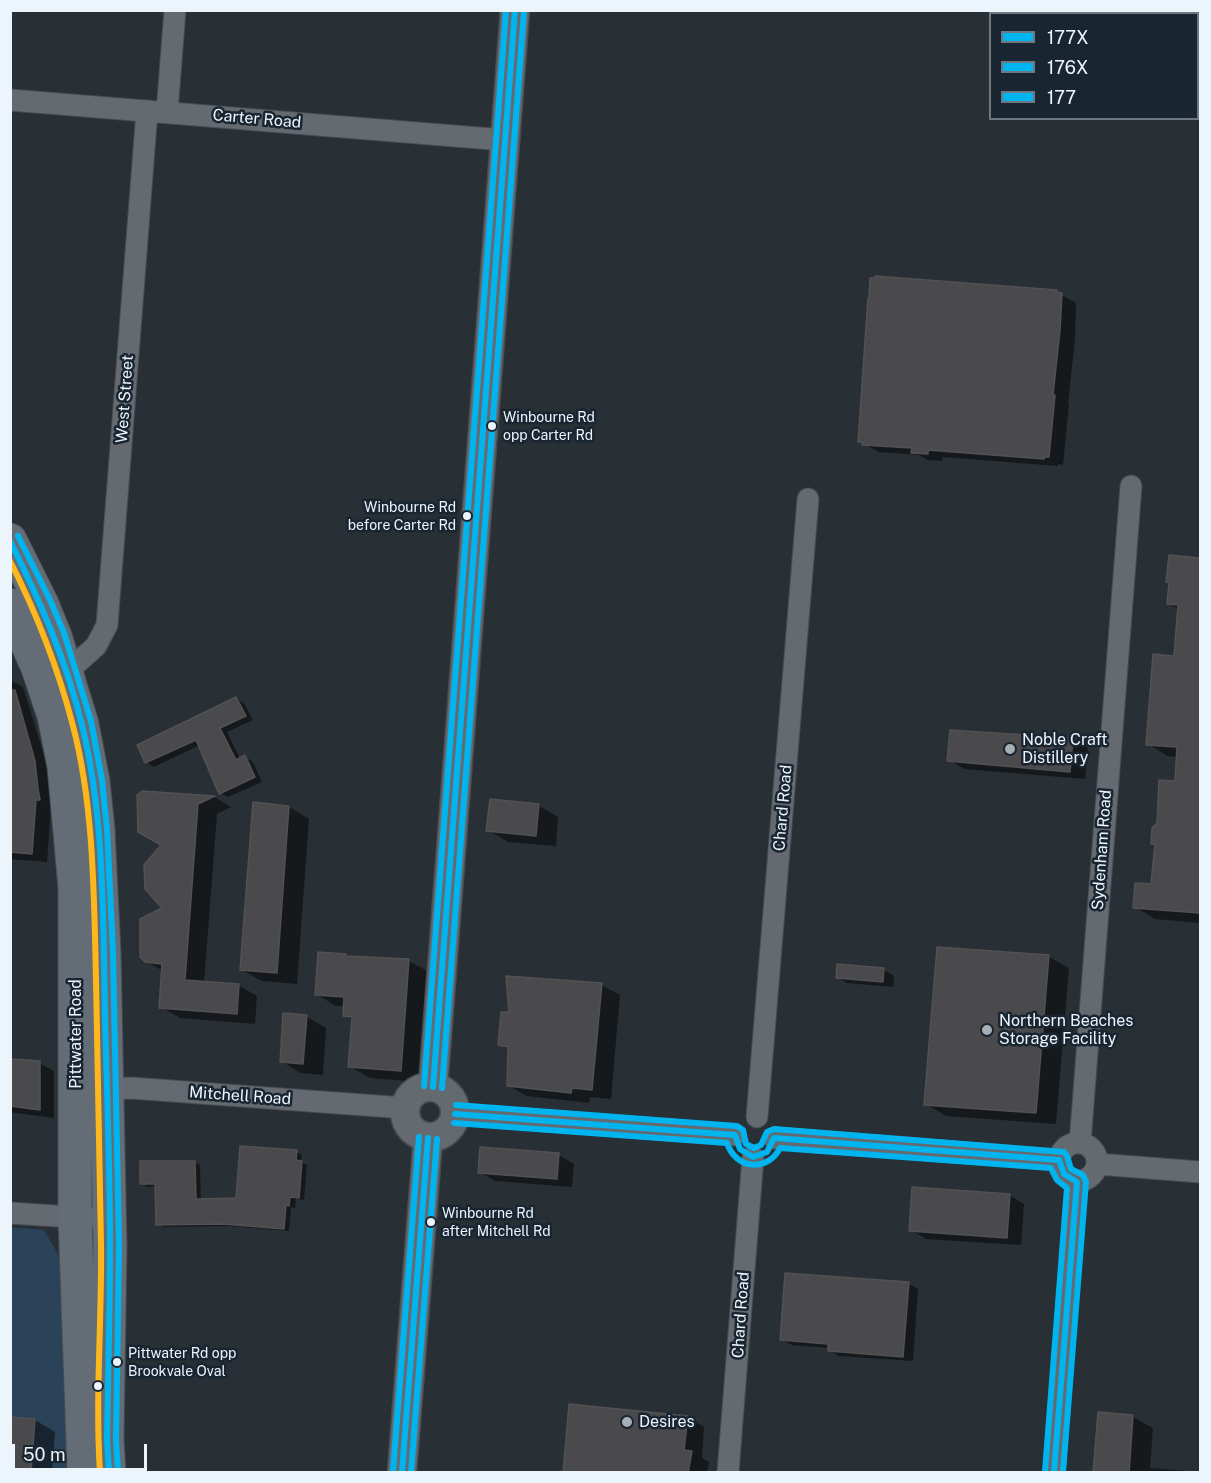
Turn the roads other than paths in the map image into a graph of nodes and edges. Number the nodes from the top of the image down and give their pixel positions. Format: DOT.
graph roads {
  1 [pos="175,10"];
  2 [pos="515,10"];
  3 [pos="10,100"];
  4 [pos="157,111"];
  5 [pos="504,140"];
  6 [pos="1131,486"];
  7 [pos="808,499"];
  8 [pos="10,540"];
  9 [pos="10,605"];
  10 [pos="67,672"];
  11 [pos="433,1087"];
  12 [pos="91,1089"];
  13 [pos="405,1108"];
  14 [pos="455,1114"];
  15 [pos="757,1117"];
  16 [pos="735,1135"];
  17 [pos="428,1138"];
  18 [pos="774,1138"];
  19 [pos="1080,1143"];
  20 [pos="753,1157"];
  21 [pos="1059,1160"];
  22 [pos="1098,1164"];
  23 [pos="1200,1172"];
  24 [pos="1077,1182"];
  25 [pos="10,1213"];
  26 [pos="75,1218"];
  27 [pos="109,1219"];
  28 [pos="84,1473"];
  29 [pos="109,1473"];
  30 [pos="402,1473"];
  31 [pos="728,1473"];
  32 [pos="1054,1473"];
  1 -- 4 [label="street, West Street"];
  2 -- 5 [label="main road"];
  3 -- 4 [label="street, Carter Road"];
  4 -- 5 [label="street, Carter Road"];
  4 -- 10 [label="street, West Street"];
  5 -- 11 [label="main road"];
  6 -- 19 [label="street, Sydenham Road"];
  7 -- 15 [label="street, Chard Road"];
  8 -- 10 [label="highway, Pittwater Road"];
  9 -- 12 [label="highway, Pittwater Road"];
  10 -- 12 [label="highway, Pittwater Road"];
  11 -- 13 [label="main road"];
  11 -- 14 [label="main road"];
  12 -- 13 [label="street, Mitchell Road"];
  12 -- 26 [label="highway, Pittwater Road"];
  12 -- 27 [label="highway, Pittwater Road"];
  13 -- 17 [label="main road"];
  14 -- 16 [label="street"];
  14 -- 17 [label="main road"];
  15 -- 16 [label="street"];
  15 -- 18 [label="street"];
  16 -- 20 [label="street"];
  17 -- 30 [label="main road"];
  18 -- 20 [label="street"];
  18 -- 21 [label="street"];
  19 -- 21 [label="street"];
  19 -- 22 [label="street"];
  20 -- 31 [label="street, Chard Road"];
  21 -- 24 [label="street"];
  22 -- 23 [label="street"];
  22 -- 24 [label="street"];
  24 -- 32 [label="street"];
  25 -- 26 [label="street"];
  26 -- 27 [label="street"];
  26 -- 28 [label="highway, Pittwater Road"];
  27 -- 29 [label="highway, Pittwater Road"];
}
